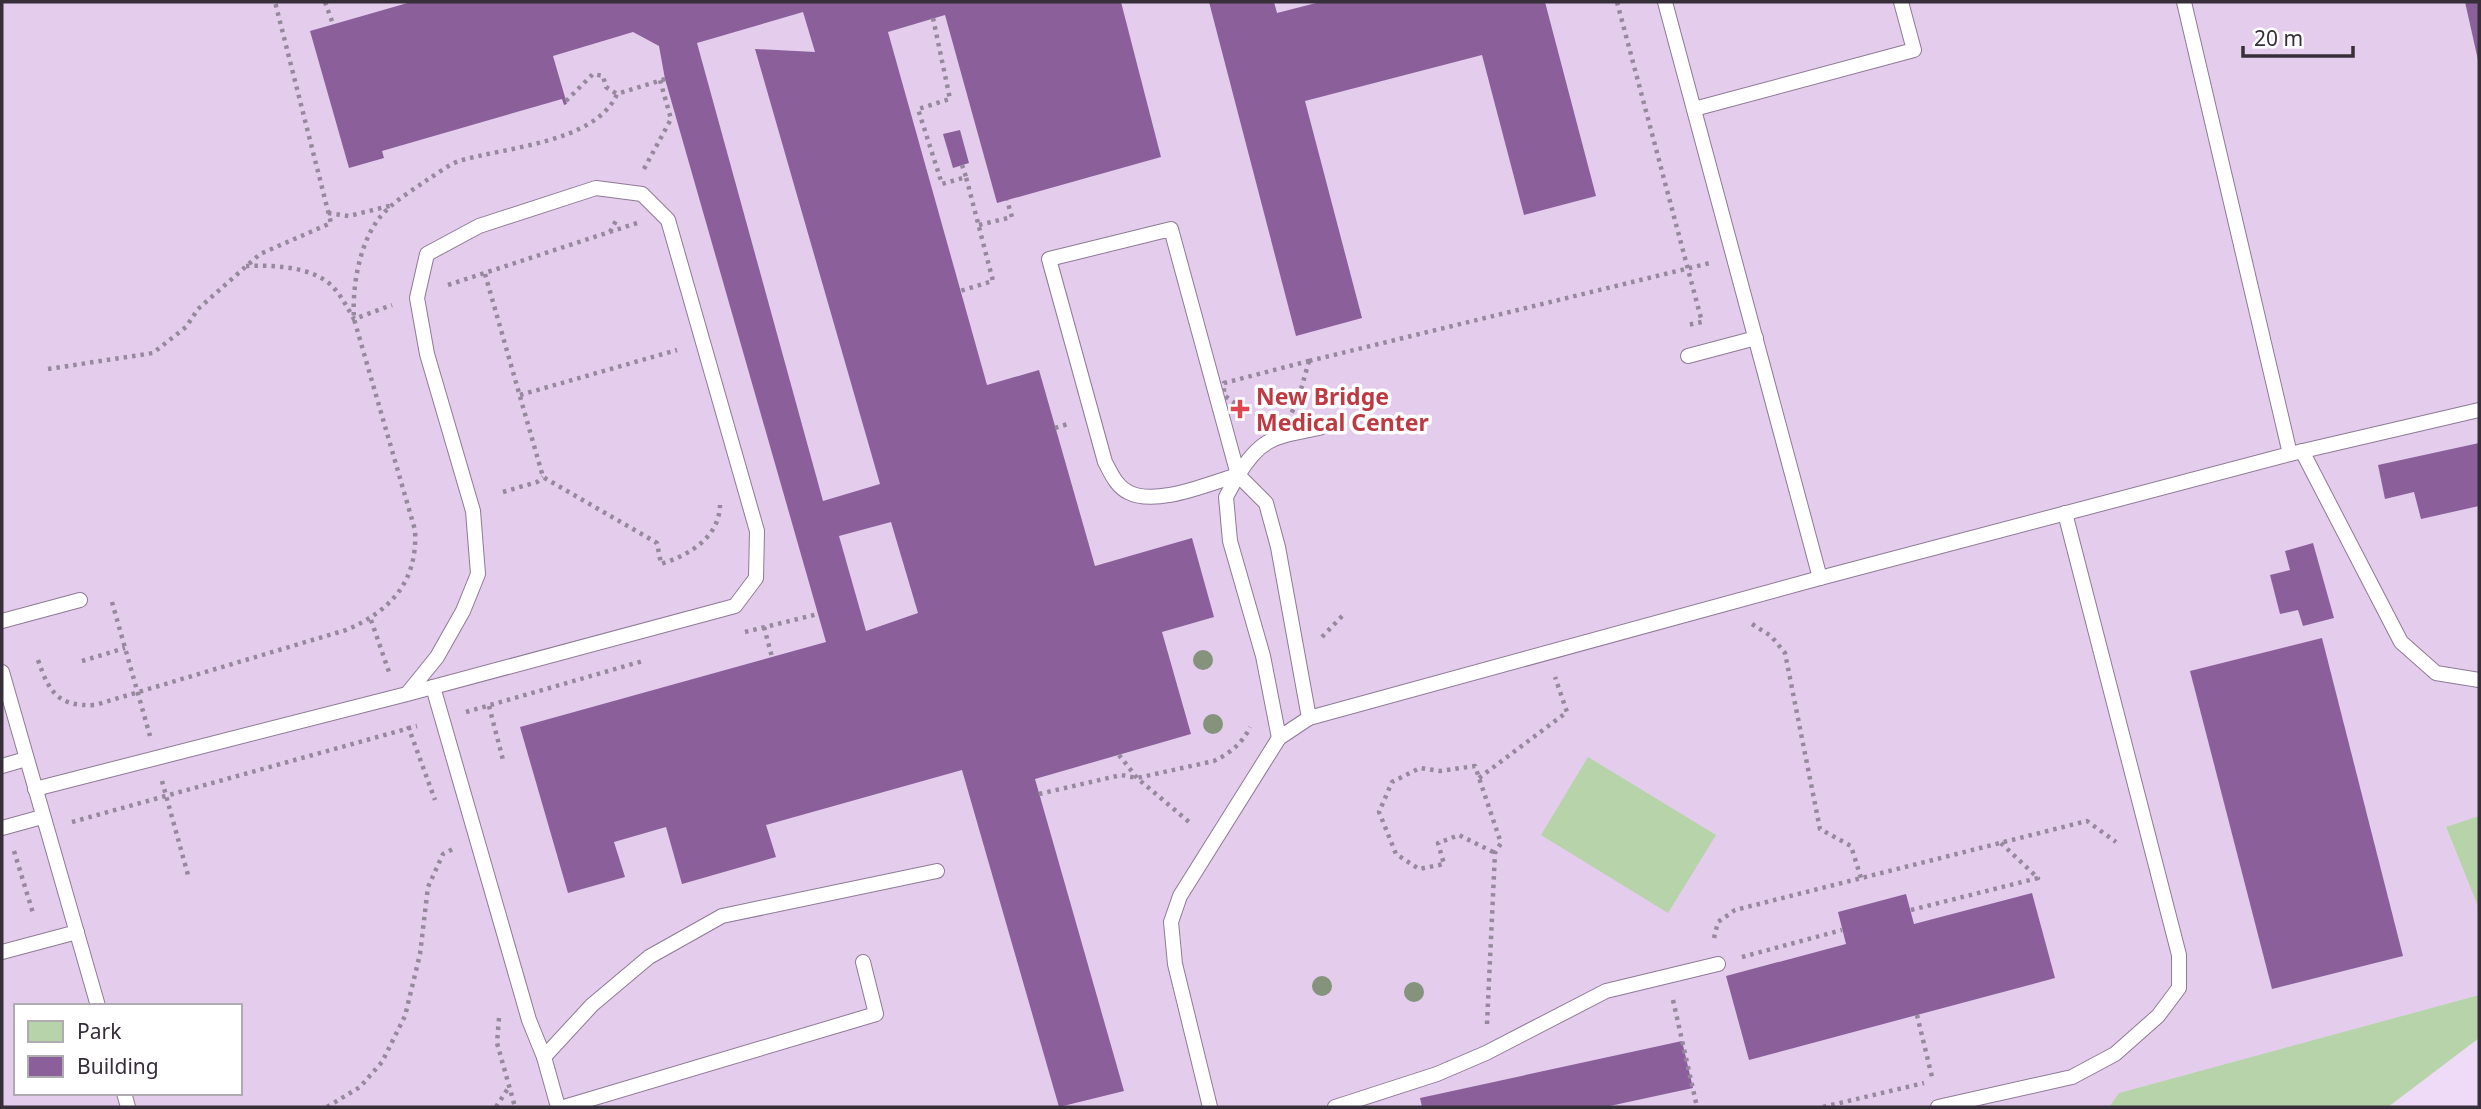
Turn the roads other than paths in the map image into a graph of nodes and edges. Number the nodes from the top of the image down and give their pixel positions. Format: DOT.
graph roads {
  1 [pos="1665,2"];
  2 [pos="1901,2"];
  3 [pos="2184,2"];
  4 [pos="1694,109"];
  5 [pos="1756,338"];
  6 [pos="1688,356"];
  7 [pos="2479,410"];
  8 [pos="1319,428"];
  9 [pos="2296,453"];
  10 [pos="1238,474"];
  11 [pos="2065,513"];
  12 [pos="1820,578"];
  13 [pos="80,600"];
  14 [pos="2,621"];
  15 [pos="2,672"];
  16 [pos="2479,680"];
  17 [pos="433,687"];
  18 [pos="402,695"];
  19 [pos="1309,718"];
  20 [pos="1279,738"];
  21 [pos="26,759"];
  22 [pos="2,766"];
  23 [pos="35,789"];
  24 [pos="44,823"];
  25 [pos="2,828"];
  26 [pos="937,871"];
  27 [pos="76,932"];
  28 [pos="2,952"];
  29 [pos="863,962"];
  30 [pos="1718,964"];
  31 [pos="97,1004"];
  32 [pos="544,1057"];
  33 [pos="1352,1105"];
  34 [pos="558,1107"];
  35 [pos="564,1107"];
  36 [pos="1210,1107"];
  37 [pos="1335,1107"];
  38 [pos="1938,1107"];
  1 -- 4 [label="lane"];
  2 -- 4 [label="lane"];
  3 -- 9 [label="lane"];
  4 -- 5 [label="lane"];
  5 -- 6 [label="lane"];
  5 -- 12 [label="lane"];
  7 -- 9 [label="lane"];
  8 -- 10 [label="lane"];
  9 -- 11 [label="lane"];
  9 -- 16 [label="lane"];
  10 -- 10 [label="lane"];
  10 -- 19 [label="lane"];
  10 -- 20 [label="lane"];
  11 -- 12 [label="lane"];
  11 -- 38 [label="lane"];
  12 -- 19 [label="lane"];
  13 -- 14 [label="lane"];
  15 -- 21 [label="lane"];
  17 -- 18 [label="lane"];
  17 -- 18 [label="lane"];
  17 -- 32 [label="lane"];
  18 -- 23 [label="lane"];
  19 -- 20 [label="lane"];
  20 -- 36 [label="lane"];
  21 -- 22 [label="lane"];
  21 -- 23 [label="lane"];
  23 -- 24 [label="lane"];
  24 -- 25 [label="lane"];
  24 -- 27 [label="lane"];
  26 -- 32 [label="lane"];
  27 -- 28 [label="lane"];
  27 -- 31 [label="lane"];
  29 -- 35 [label="lane"];
  30 -- 33 [label="lane"];
  32 -- 34 [label="lane"];
  33 -- 37 [label="lane"];
}
